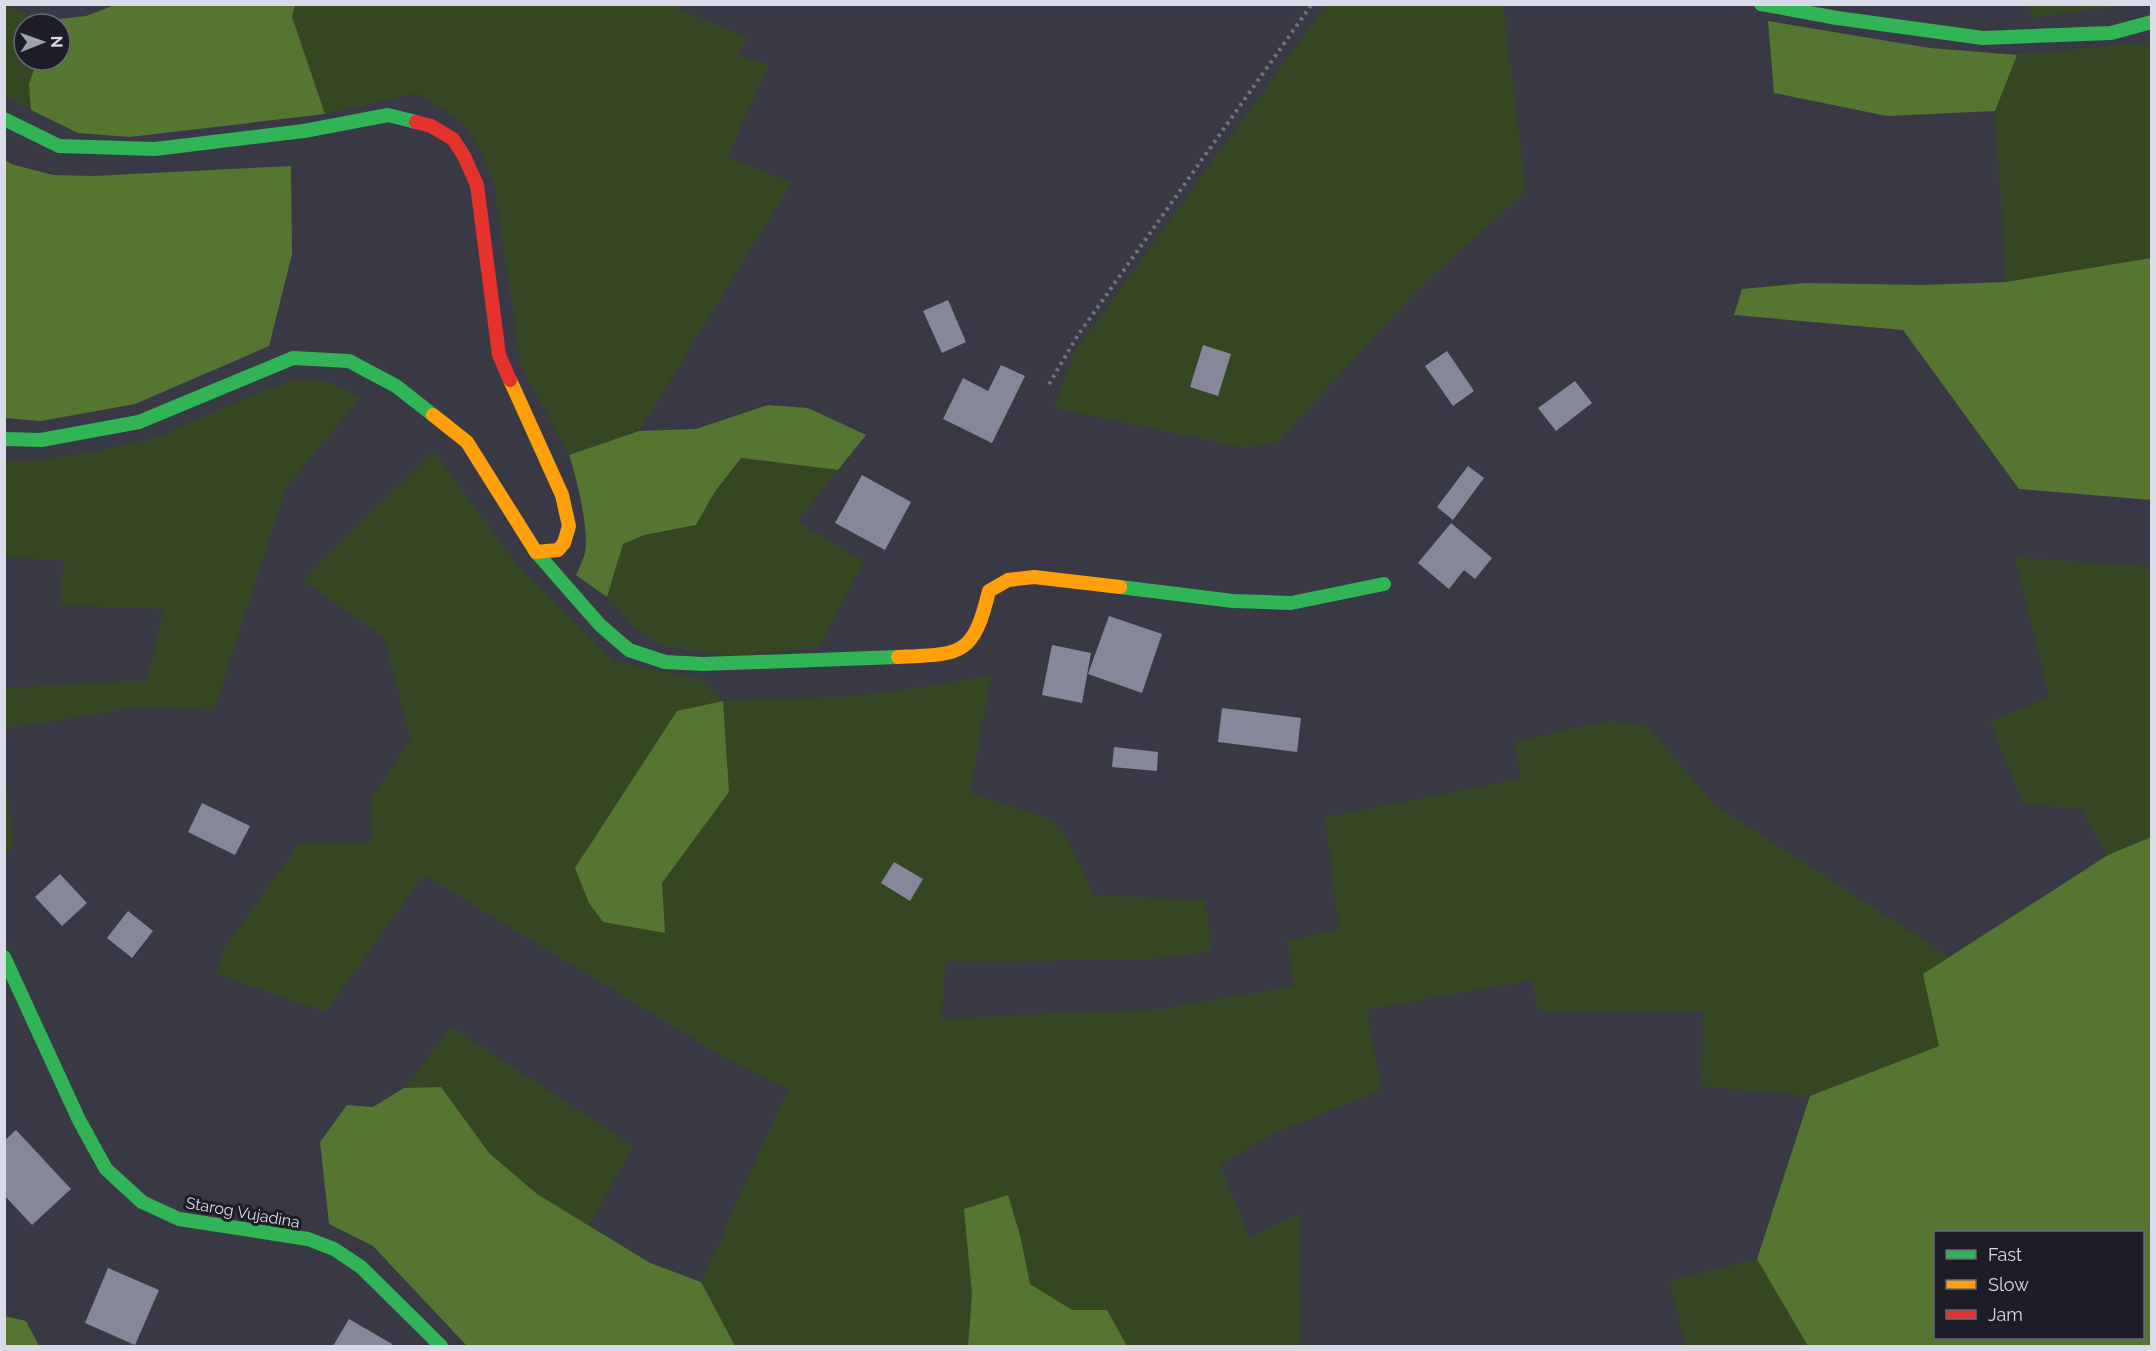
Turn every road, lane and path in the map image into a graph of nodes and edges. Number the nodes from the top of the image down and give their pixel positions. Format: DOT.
graph roads {
  1 [pos="1312,4"];
  2 [pos="1761,4"];
  3 [pos="2151,22"];
  4 [pos="4,119"];
  5 [pos="1050,384"];
  6 [pos="4,439"];
  7 [pos="536,552"];
  8 [pos="1384,584"];
  9 [pos="4,957"];
  10 [pos="441,1347"];
  1 -- 5 [label="path"];
  2 -- 3 [label="street"];
  4 -- 7 [label="street"];
  6 -- 7 [label="street"];
  7 -- 8 [label="street"];
  9 -- 10 [label="street, Starog Vujadina"];
}
